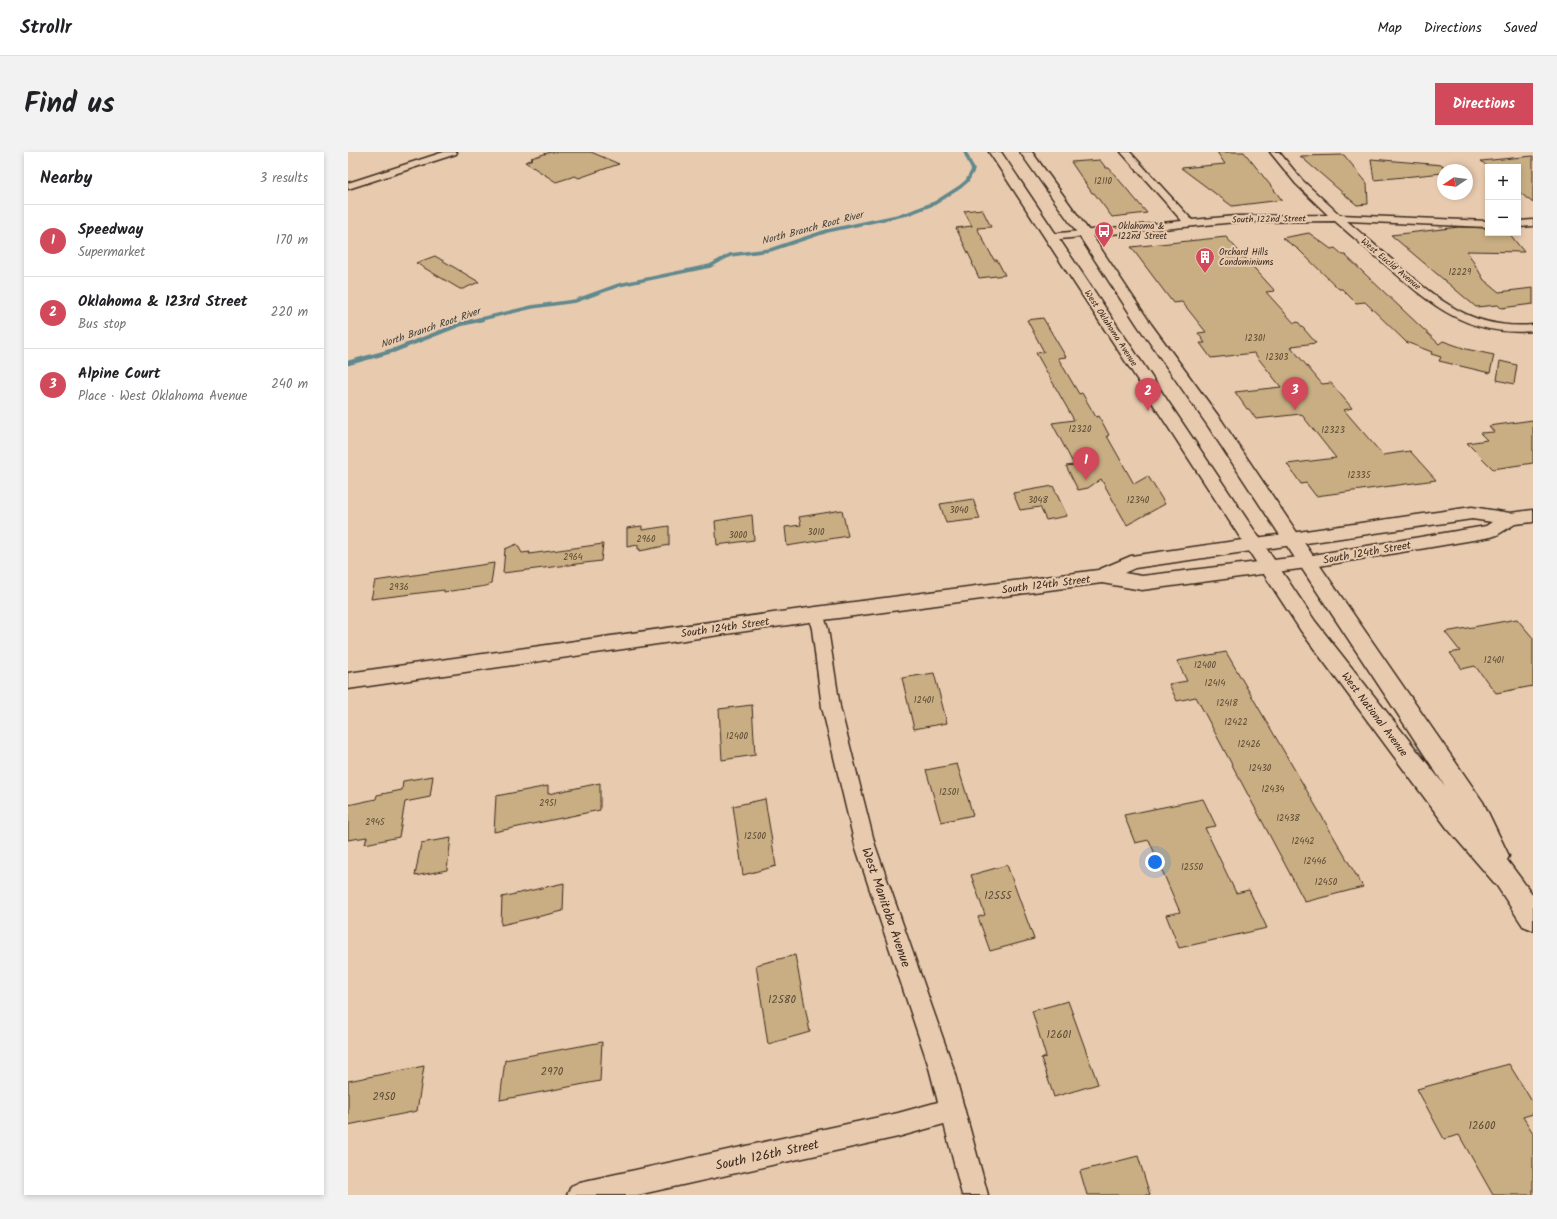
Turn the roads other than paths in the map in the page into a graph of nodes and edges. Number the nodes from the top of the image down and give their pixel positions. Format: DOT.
graph roads {
  1 [pos="453,152"];
  2 [pos="995,152"];
  3 [pos="1026,152"];
  4 [pos="1125,152"];
  5 [pos="1274,152"];
  6 [pos="348,186"];
  7 [pos="1337,218"];
  8 [pos="1189,223"];
  9 [pos="1533,223"];
  10 [pos="1485,224"];
  11 [pos="1521,224"];
  12 [pos="1084,234"];
  13 [pos="1050,237"];
  14 [pos="1533,328"];
  15 [pos="1533,516"];
  16 [pos="1510,519"];
  17 [pos="1291,539"];
  18 [pos="1252,544"];
  19 [pos="1307,562"];
  20 [pos="1268,567"];
  21 [pos="1102,576"];
  22 [pos="816,614"];
  23 [pos="348,681"];
  24 [pos="1506,878"];
  25 [pos="1533,917"];
  26 [pos="953,1110"];
  27 [pos="580,1195"];
  28 [pos="975,1195"];
  1 -- 6 [label="street"];
  2 -- 13 [label="main road, West Oklahoma Avenue"];
  3 -- 12 [label="main road"];
  4 -- 8 [label="street"];
  5 -- 7 [label="street, West Euclid Avenue"];
  7 -- 8 [label="street, South 122nd Street"];
  7 -- 10 [label="street, South 122nd Street"];
  7 -- 14 [label="street, West Euclid Avenue"];
  8 -- 12 [label="street, South 122nd Street"];
  9 -- 11 [label="street"];
  12 -- 13 [label="street, South 122nd Street"];
  12 -- 17 [label="main road"];
  13 -- 18 [label="main road, West Oklahoma Avenue"];
  15 -- 16 [label="street, South 124th Street"];
  16 -- 17 [label="street, South 124th Street"];
  16 -- 19 [label="street, South 124th Street"];
  17 -- 18 [label="street, South 124th Street"];
  17 -- 19 [label="main road, West National Avenue"];
  18 -- 20 [label="main road, West National Avenue"];
  18 -- 21 [label="street, South 124th Street"];
  19 -- 20 [label="street, South 124th Street"];
  19 -- 24 [label="main road, West National Avenue"];
  20 -- 21 [label="street, South 124th Street"];
  20 -- 24 [label="main road, West National Avenue"];
  21 -- 22 [label="street, South 124th Street"];
  22 -- 23 [label="street, South 124th Street"];
  22 -- 26 [label="street, West Manitoba Avenue"];
  24 -- 25 [label="main road, West National Avenue"];
  26 -- 27 [label="street, South 126th Street"];
  26 -- 28 [label="street, West Manitoba Avenue"];
}
